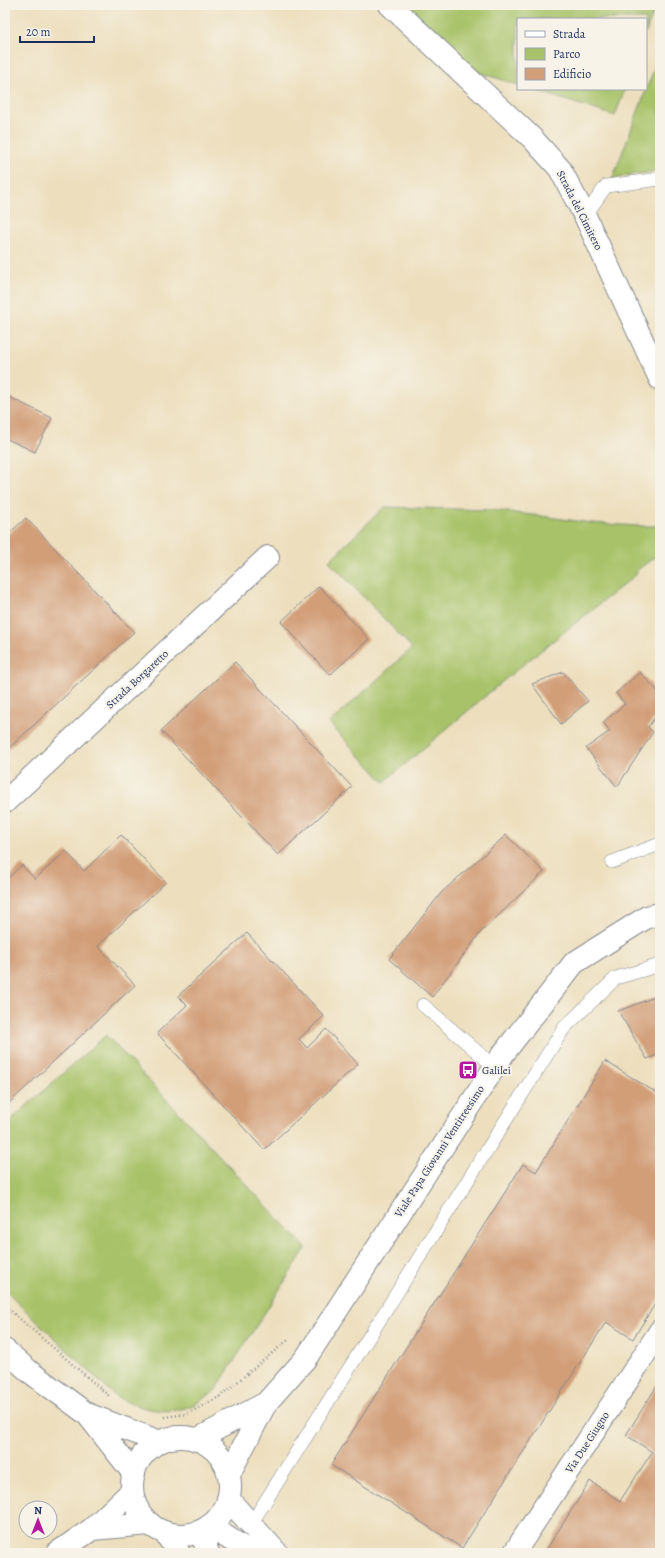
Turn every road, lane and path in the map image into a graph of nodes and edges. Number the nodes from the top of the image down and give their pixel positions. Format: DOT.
graph roads {
  1 [pos="390,5"];
  2 [pos="660,179"];
  3 [pos="585,216"];
  4 [pos="660,379"];
  5 [pos="268,557"];
  6 [pos="5,802"];
  7 [pos="660,844"];
  8 [pos="612,862"];
  9 [pos="660,914"];
  10 [pos="660,965"];
  11 [pos="422,1005"];
  12 [pos="495,1067"];
  13 [pos="5,1306"];
  14 [pos="660,1331"];
  15 [pos="291,1334"];
  16 [pos="5,1350"];
  17 [pos="219,1397"];
  18 [pos="114,1400"];
  19 [pos="266,1403"];
  20 [pos="87,1414"];
  21 [pos="243,1415"];
  22 [pos="159,1418"];
  23 [pos="196,1440"];
  24 [pos="160,1442"];
  25 [pos="228,1474"];
  26 [pos="133,1482"];
  27 [pos="228,1499"];
  28 [pos="252,1524"];
  29 [pos="158,1528"];
  30 [pos="205,1528"];
  31 [pos="92,1529"];
  32 [pos="57,1553"];
  33 [pos="179,1553"];
  34 [pos="208,1553"];
  35 [pos="252,1553"];
  36 [pos="278,1553"];
  37 [pos="514,1553"];
  1 -- 3 [label="street, Strada del Cimitero"];
  2 -- 3 [label="lane"];
  3 -- 4 [label="street, Strada del Cimitero"];
  5 -- 6 [label="street, Strada Borgaretto"];
  7 -- 8 [label="lane"];
  9 -- 12 [label="street, Viale Papa Giovanni Ventitreesimo"];
  10 -- 28 [label="lane"];
  11 -- 12 [label="lane"];
  12 -- 19 [label="street, Viale Papa Giovanni Ventitreesimo"];
  13 -- 18 [label="path"];
  14 -- 37 [label="street, Via Due Giugno"];
  15 -- 17 [label="path"];
  16 -- 20 [label="street"];
  17 -- 21 [label="path"];
  17 -- 22 [label="path"];
  19 -- 21 [label="street, Viale Papa Giovanni Ventitreesimo"];
  19 -- 25 [label="street, Viale Papa Giovanni Ventitreesimo"];
  20 -- 24 [label="street"];
  20 -- 26 [label="street"];
  21 -- 23 [label="street, Viale Papa Giovanni Ventitreesimo"];
  23 -- 24 [label="street"];
  23 -- 25 [label="street"];
  24 -- 26 [label="street"];
  25 -- 27 [label="street"];
  26 -- 29 [label="street"];
  26 -- 31 [label="street"];
  27 -- 28 [label="street"];
  27 -- 30 [label="street"];
  28 -- 36 [label="street"];
  29 -- 30 [label="street"];
  29 -- 31 [label="street"];
  29 -- 33 [label="street"];
  30 -- 34 [label="street"];
  30 -- 35 [label="street"];
  31 -- 32 [label="street"];
}
